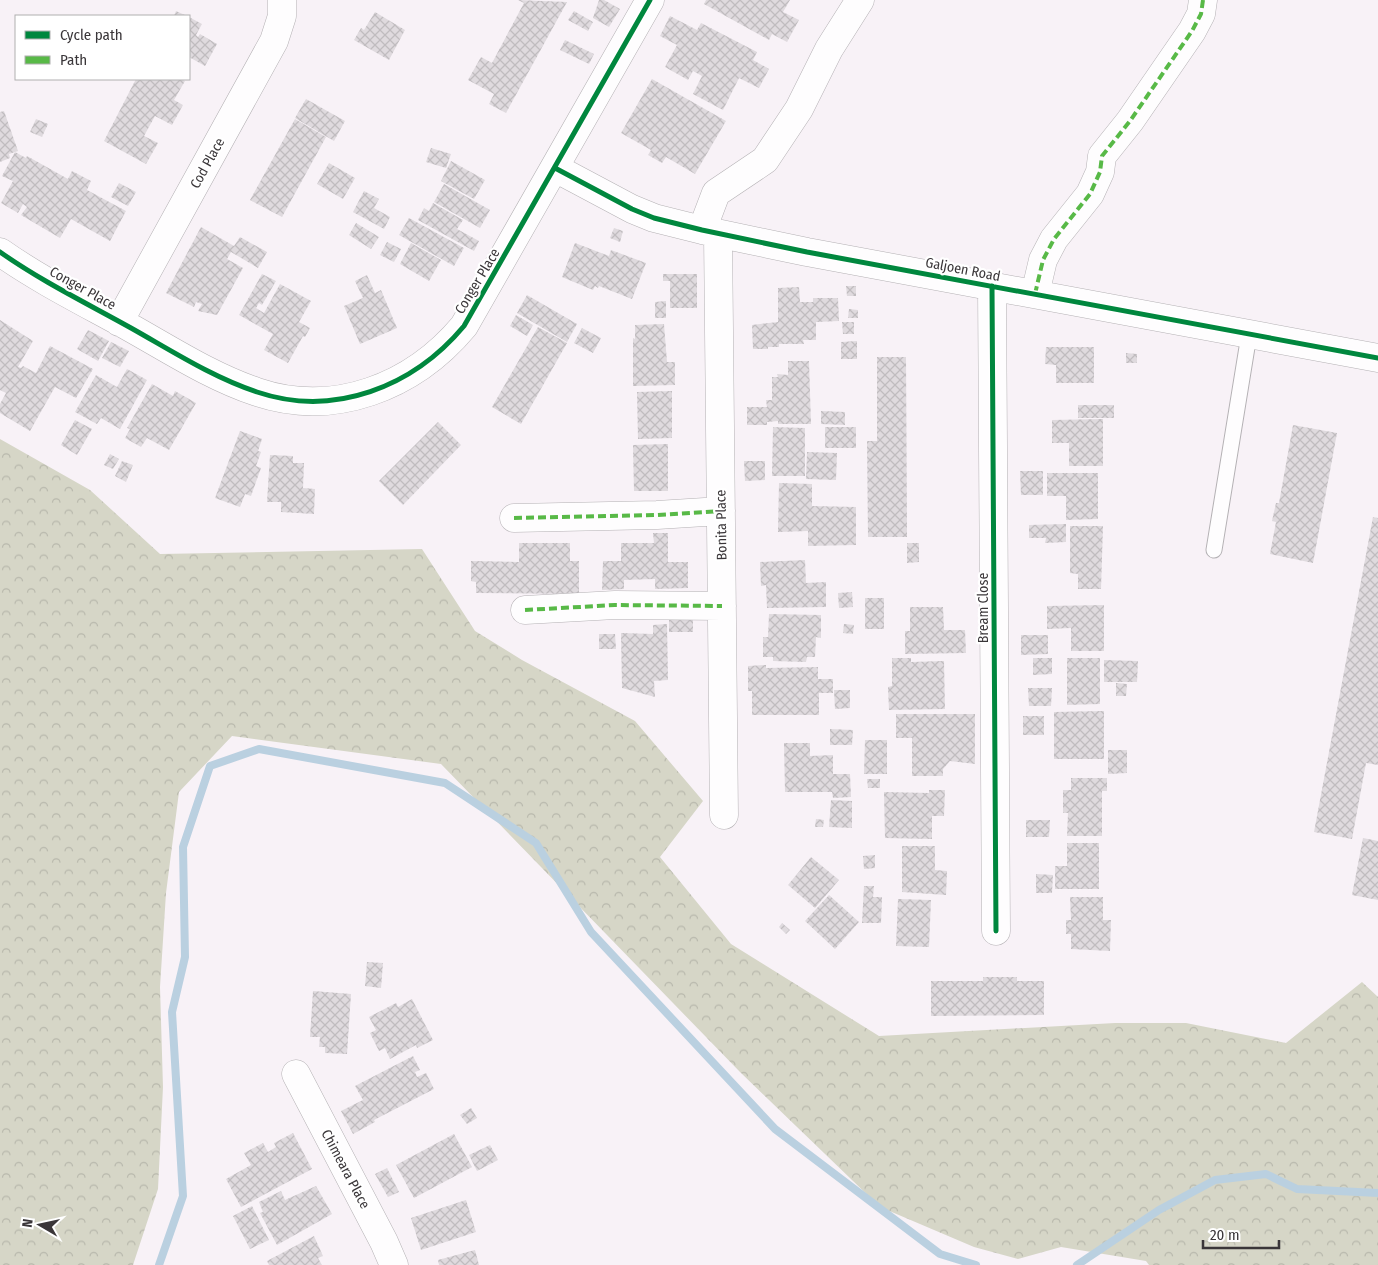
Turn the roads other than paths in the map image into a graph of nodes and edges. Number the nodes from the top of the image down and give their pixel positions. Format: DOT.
graph roads {
  1 [pos="282,0"];
  2 [pos="650,0"];
  3 [pos="860,0"];
  4 [pos="1202,0"];
  5 [pos="555,168"];
  6 [pos="710,232"];
  7 [pos="0,252"];
  8 [pos="992,286"];
  9 [pos="1035,294"];
  10 [pos="119,322"];
  11 [pos="1249,335"];
  12 [pos="1378,358"];
  13 [pos="721,511"];
  14 [pos="514,518"];
  15 [pos="1214,550"];
  16 [pos="722,606"];
  17 [pos="525,610"];
  18 [pos="724,816"];
  19 [pos="996,931"];
  20 [pos="296,1074"];
  21 [pos="394,1265"];
  1 -- 10 [label="street, Cod Place"];
  2 -- 5 [label="street, Conger Place"];
  3 -- 6 [label="street"];
  4 -- 9 [label="street"];
  5 -- 6 [label="street, Galjoen Road"];
  5 -- 10 [label="street, Conger Place"];
  6 -- 8 [label="street, Galjoen Road"];
  6 -- 13 [label="street, Bonita Place"];
  7 -- 10 [label="street, Conger Place"];
  8 -- 9 [label="street, Galjoen Road"];
  8 -- 19 [label="street, Bream Close"];
  9 -- 11 [label="street, Galjoen Road"];
  11 -- 12 [label="street, Galjoen Road"];
  11 -- 15 [label="lane"];
  13 -- 14 [label="street"];
  13 -- 16 [label="street, Bonita Place"];
  16 -- 17 [label="street"];
  16 -- 18 [label="street, Bonita Place"];
  20 -- 21 [label="street, Chimeara Place"];
}
